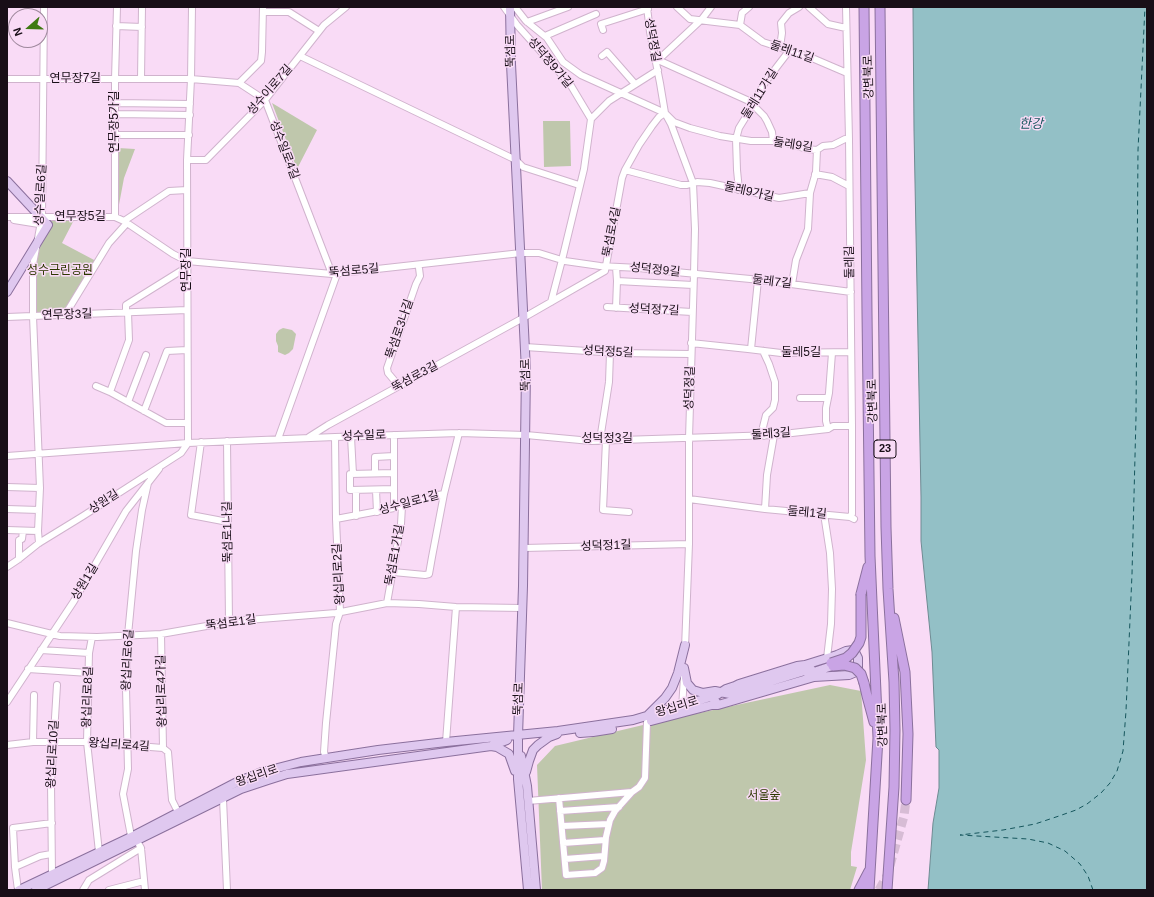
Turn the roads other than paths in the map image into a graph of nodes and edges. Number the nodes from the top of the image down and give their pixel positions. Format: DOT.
graph roads {
  1 [pos="44,7"];
  2 [pos="117,7"];
  3 [pos="142,7"];
  4 [pos="192,7"];
  5 [pos="346,7"];
  6 [pos="504,7"];
  7 [pos="515,7"];
  8 [pos="568,7"];
  9 [pos="677,7"];
  10 [pos="711,7"];
  11 [pos="750,7"];
  12 [pos="799,7"];
  13 [pos="809,7"];
  14 [pos="846,7"];
  15 [pos="864,7"];
  16 [pos="880,7"];
  17 [pos="647,8"];
  18 [pos="262,9"];
  19 [pos="510,11"];
  20 [pos="596,14"];
  21 [pos="702,20"];
  22 [pos="527,22"];
  23 [pos="740,25"];
  24 [pos="116,26"];
  25 [pos="142,27"];
  26 [pos="846,28"];
  27 [pos="603,30"];
  28 [pos="319,31"];
  29 [pos="545,36"];
  30 [pos="780,47"];
  31 [pos="789,51"];
  32 [pos="300,56"];
  33 [pos="602,56"];
  34 [pos="657,61"];
  35 [pos="658,70"];
  36 [pos="847,74"];
  37 [pos="7,79"];
  38 [pos="44,79"];
  39 [pos="115,79"];
  40 [pos="141,79"];
  41 [pos="191,79"];
  42 [pos="240,83"];
  43 [pos="636,84"];
  44 [pos="621,93"];
  45 [pos="265,100"];
  46 [pos="115,103"];
  47 [pos="190,104"];
  48 [pos="752,104"];
  49 [pos="664,113"];
  50 [pos="115,114"];
  51 [pos="190,115"];
  52 [pos="591,119"];
  53 [pos="115,135"];
  54 [pos="188,135"];
  55 [pos="736,139"];
  56 [pos="849,139"];
  57 [pos="773,141"];
  58 [pos="817,150"];
  59 [pos="187,160"];
  60 [pos="516,160"];
  61 [pos="625,170"];
  62 [pos="815,174"];
  63 [pos="7,181"];
  64 [pos="693,183"];
  65 [pos="579,185"];
  66 [pos="849,186"];
  67 [pos="187,190"];
  68 [pos="739,190"];
  69 [pos="810,193"];
  70 [pos="42,217"];
  71 [pos="115,217"];
  72 [pos="7,218"];
  73 [pos="125,222"];
  74 [pos="48,225"];
  75 [pos="521,253"];
  76 [pos="562,260"];
  77 [pos="187,264"];
  78 [pos="605,266"];
  79 [pos="616,267"];
  80 [pos="419,268"];
  81 [pos="335,274"];
  82 [pos="694,274"];
  83 [pos="758,280"];
  84 [pos="617,281"];
  85 [pos="792,284"];
  86 [pos="694,285"];
  87 [pos="7,292"];
  88 [pos="850,292"];
  89 [pos="551,302"];
  90 [pos="607,307"];
  91 [pos="616,308"];
  92 [pos="187,310"];
  93 [pos="127,312"];
  94 [pos="692,312"];
  95 [pos="65,315"];
  96 [pos="33,316"];
  97 [pos="7,317"];
  98 [pos="524,318"];
  99 [pos="691,343"];
  100 [pos="525,347"];
  101 [pos="752,349"];
  102 [pos="187,350"];
  103 [pos="763,351"];
  104 [pos="851,352"];
  105 [pos="610,353"];
  106 [pos="832,353"];
  107 [pos="691,354"];
  108 [pos="146,355"];
  109 [pos="96,386"];
  110 [pos="399,386"];
  111 [pos="110,392"];
  112 [pos="800,398"];
  113 [pos="828,398"];
  114 [pos="128,402"];
  115 [pos="144,411"];
  116 [pos="188,423"];
  117 [pos="852,426"];
  118 [pos="828,429"];
  119 [pos="459,433"];
  120 [pos="394,435"];
  121 [pos="526,435"];
  122 [pos="774,435"];
  123 [pos="764,436"];
  124 [pos="335,437"];
  125 [pos="351,437"];
  126 [pos="308,438"];
  127 [pos="689,438"];
  128 [pos="278,439"];
  129 [pos="603,440"];
  130 [pos="227,441"];
  131 [pos="201,442"];
  132 [pos="188,443"];
  133 [pos="39,453"];
  134 [pos="7,456"];
  135 [pos="394,456"];
  136 [pos="164,464"];
  137 [pos="375,473"];
  138 [pos="394,473"];
  139 [pos="351,475"];
  140 [pos="336,477"];
  141 [pos="148,483"];
  142 [pos="7,487"];
  143 [pos="40,488"];
  144 [pos="394,489"];
  145 [pos="356,490"];
  146 [pos="376,490"];
  147 [pos="444,494"];
  148 [pos="689,499"];
  149 [pos="402,506"];
  150 [pos="7,508"];
  151 [pos="394,508"];
  152 [pos="765,509"];
  153 [pos="39,510"];
  154 [pos="377,512"];
  155 [pos="629,512"];
  156 [pos="824,514"];
  157 [pos="356,516"];
  158 [pos="852,518"];
  159 [pos="336,520"];
  160 [pos="228,522"];
  161 [pos="7,530"];
  162 [pos="23,531"];
  163 [pos="38,531"];
  164 [pos="39,544"];
  165 [pos="689,544"];
  166 [pos="524,548"];
  167 [pos="870,556"];
  168 [pos="19,559"];
  169 [pos="7,566"];
  170 [pos="392,572"];
  171 [pos="888,584"];
  172 [pos="387,603"];
  173 [pos="456,607"];
  174 [pos="522,608"];
  175 [pos="340,612"];
  176 [pos="229,622"];
  177 [pos="7,623"];
  178 [pos="52,634"];
  179 [pos="162,634"];
  180 [pos="128,635"];
  181 [pos="92,637"];
  182 [pos="685,645"];
  183 [pos="41,650"];
  184 [pos="90,653"];
  185 [pos="830,663"];
  186 [pos="684,668"];
  187 [pos="28,669"];
  188 [pos="89,673"];
  189 [pos="57,685"];
  190 [pos="722,692"];
  191 [pos="737,693"];
  192 [pos="34,695"];
  193 [pos="7,702"];
  194 [pos="712,705"];
  195 [pos="682,709"];
  196 [pos="645,720"];
  197 [pos="558,734"];
  198 [pos="518,736"];
  199 [pos="878,738"];
  200 [pos="33,742"];
  201 [pos="53,742"];
  202 [pos="87,742"];
  203 [pos="446,742"];
  204 [pos="7,745"];
  205 [pos="127,745"];
  206 [pos="491,746"];
  207 [pos="163,748"];
  208 [pos="326,758"];
  209 [pos="522,778"];
  210 [pos="219,791"];
  211 [pos="632,792"];
  212 [pos="559,798"];
  213 [pos="223,799"];
  214 [pos="906,800"];
  215 [pos="528,801"];
  216 [pos="619,807"];
  217 [pos="560,811"];
  218 [pos="178,812"];
  219 [pos="52,823"];
  220 [pos="609,824"];
  221 [pos="562,826"];
  222 [pos="605,840"];
  223 [pos="136,842"];
  224 [pos="563,843"];
  225 [pos="99,852"];
  226 [pos="51,854"];
  227 [pos="604,856"];
  228 [pos="565,859"];
  229 [pos="15,867"];
  230 [pos="870,868"];
  231 [pos="52,874"];
  232 [pos="144,881"];
  233 [pos="19,890"];
  234 [pos="36,890"];
  235 [pos="83,890"];
  236 [pos="109,890"];
  237 [pos="144,890"];
  238 [pos="227,890"];
  239 [pos="528,890"];
  240 [pos="536,890"];
  241 [pos="859,890"];
  242 [pos="870,890"];
  243 [pos="887,890"];
  1 -- 38 [label="street, 성수일로6길"];
  2 -- 24 [label="street, 연무장5가길"];
  3 -- 25 [label="street"];
  4 -- 41 [label="street, 연무장길"];
  5 -- 28 [label="street, 성수이로7길"];
  6 -- 19 [label="street"];
  7 -- 22 [label="street, 둘레9길"];
  8 -- 22 [label="street"];
  9 -- 21 [label="street, 둘레11길"];
  10 -- 21 [label="street"];
  11 -- 23 [label="street"];
  12 -- 30 [label="street"];
  13 -- 26 [label="street"];
  14 -- 26 [label="street, 둘레길"];
  15 -- 167 [label="highway, 강변북로 / 23"];
  16 -- 171 [label="highway, 강변북로 / 23"];
  17 -- 27 [label="street, 성덕정길"];
  17 -- 34 [label="street, 성덕정길"];
  18 -- 28 [label="street"];
  18 -- 42 [label="street"];
  19 -- 52 [label="street, 성덕정9가길"];
  19 -- 60 [label="main road, 뚝섬로"];
  20 -- 29 [label="street"];
  21 -- 23 [label="street, 둘레11길"];
  21 -- 34 [label="street"];
  22 -- 29 [label="street, 둘레9길"];
  23 -- 30 [label="street, 둘레11길"];
  24 -- 25 [label="street"];
  24 -- 39 [label="street, 연무장5가길"];
  25 -- 40 [label="street"];
  26 -- 36 [label="street, 둘레길"];
  28 -- 32 [label="street, 성수이로7길"];
  29 -- 44 [label="street, 둘레9길"];
  30 -- 31 [label="street, 둘레11길"];
  31 -- 36 [label="street, 둘레11길"];
  31 -- 48 [label="street, 둘레11가길"];
  32 -- 45 [label="street, 성수이로7길"];
  32 -- 60 [label="street"];
  33 -- 43 [label="street"];
  34 -- 35 [label="street, 성덕정길"];
  34 -- 48 [label="street"];
  35 -- 43 [label="street, 성덕정길"];
  35 -- 49 [label="street, 성덕정길"];
  36 -- 56 [label="street, 둘레길"];
  37 -- 38 [label="street, 연무장7길"];
  38 -- 39 [label="street, 연무장7길"];
  38 -- 70 [label="street, 성수일로6길"];
  39 -- 40 [label="street, 연무장7길"];
  39 -- 46 [label="street, 연무장5가길"];
  40 -- 41 [label="street, 연무장7길"];
  41 -- 42 [label="street"];
  41 -- 47 [label="street, 연무장길"];
  42 -- 45 [label="street"];
  43 -- 44 [label="street, 성덕정길"];
  44 -- 49 [label="street, 둘레9길"];
  44 -- 52 [label="street, 성덕정길"];
  45 -- 59 [label="street, 성수이로7길"];
  45 -- 81 [label="street, 성수일로4길"];
  46 -- 47 [label="street"];
  46 -- 50 [label="street, 연무장5가길"];
  47 -- 51 [label="street, 연무장길"];
  48 -- 55 [label="street, 둘레11가길"];
  48 -- 57 [label="street"];
  49 -- 55 [label="street, 둘레9길"];
  49 -- 61 [label="street, 뚝섬로4길"];
  49 -- 64 [label="street, 성덕정길"];
  50 -- 51 [label="street"];
  50 -- 53 [label="street, 연무장5가길"];
  51 -- 54 [label="street, 연무장길"];
  52 -- 65 [label="street"];
  53 -- 54 [label="street"];
  53 -- 71 [label="street, 연무장5가길"];
  54 -- 59 [label="street, 연무장길"];
  55 -- 57 [label="street, 둘레9길"];
  55 -- 68 [label="street"];
  56 -- 58 [label="street, 둘레9길"];
  56 -- 66 [label="street, 둘레길"];
  57 -- 58 [label="street, 둘레9길"];
  58 -- 62 [label="street"];
  59 -- 67 [label="street, 연무장길"];
  60 -- 65 [label="street"];
  60 -- 75 [label="main road, 뚝섬로"];
  61 -- 64 [label="street, 둘레9가길"];
  61 -- 78 [label="street, 뚝섬로4길"];
  62 -- 66 [label="street"];
  62 -- 69 [label="street"];
  63 -- 74 [label="main road"];
  64 -- 68 [label="street, 둘레9가길"];
  64 -- 82 [label="street, 성덕정길"];
  65 -- 76 [label="street"];
  66 -- 88 [label="street, 둘레길"];
  67 -- 73 [label="street"];
  67 -- 77 [label="street, 연무장길"];
  68 -- 69 [label="street, 둘레9가길"];
  69 -- 85 [label="street"];
  70 -- 71 [label="street, 연무장5길"];
  70 -- 72 [label="street, 연무장5길"];
  70 -- 96 [label="street, 성수일로6길"];
  71 -- 73 [label="street, 연무장5길"];
  72 -- 74 [label="street, 연무장5길"];
  73 -- 77 [label="street, 연무장5길"];
  73 -- 95 [label="street, 연무장5길"];
  74 -- 87 [label="main road"];
  75 -- 76 [label="street, 성덕정9길"];
  75 -- 81 [label="street, 뚝섬로5길"];
  75 -- 98 [label="main road, 뚝섬로"];
  76 -- 78 [label="street, 성덕정9길"];
  76 -- 89 [label="street"];
  77 -- 81 [label="street, 뚝섬로5길"];
  77 -- 92 [label="street, 연무장길"];
  77 -- 93 [label="street"];
  78 -- 79 [label="street, 성덕정9길"];
  78 -- 89 [label="street, 뚝섬로4길"];
  79 -- 82 [label="street, 성덕정9길"];
  79 -- 84 [label="street, 성덕정7길"];
  80 -- 110 [label="street, 뚝섬로3나길"];
  81 -- 128 [label="street"];
  82 -- 83 [label="street, 둘레7길"];
  82 -- 86 [label="street, 성덕정길"];
  83 -- 85 [label="street, 둘레7길"];
  83 -- 101 [label="street"];
  84 -- 86 [label="street"];
  84 -- 91 [label="street, 성덕정7길"];
  85 -- 88 [label="street, 둘레7길"];
  86 -- 94 [label="street, 성덕정길"];
  88 -- 104 [label="street, 둘레길"];
  89 -- 98 [label="street, 뚝섬로4길"];
  90 -- 91 [label="street, 성덕정7길"];
  91 -- 94 [label="street, 성덕정7길"];
  92 -- 93 [label="street, 연무장3길"];
  92 -- 102 [label="street, 연무장길"];
  93 -- 95 [label="street, 연무장3길"];
  93 -- 111 [label="street"];
  94 -- 99 [label="street, 성덕정길"];
  95 -- 96 [label="street, 연무장3길"];
  96 -- 97 [label="street, 연무장3길"];
  96 -- 133 [label="street, 성수일로6길"];
  98 -- 100 [label="main road, 뚝섬로"];
  98 -- 110 [label="street, 뚝섬로3길"];
  99 -- 101 [label="street, 둘레5길"];
  99 -- 107 [label="street, 성덕정길"];
  100 -- 105 [label="street, 성덕정5길"];
  100 -- 121 [label="main road, 뚝섬로"];
  101 -- 103 [label="street, 둘레5길"];
  102 -- 115 [label="street"];
  102 -- 116 [label="street, 연무장길"];
  103 -- 106 [label="street, 둘레5길"];
  103 -- 123 [label="street"];
  104 -- 106 [label="street, 둘레5길"];
  104 -- 117 [label="street, 둘레길"];
  105 -- 107 [label="street, 성덕정5길"];
  105 -- 129 [label="street"];
  106 -- 113 [label="street"];
  107 -- 127 [label="street, 성덕정길"];
  108 -- 114 [label="street"];
  109 -- 111 [label="street"];
  110 -- 126 [label="street, 뚝섬로3길"];
  111 -- 114 [label="street"];
  112 -- 113 [label="street"];
  113 -- 118 [label="street"];
  114 -- 115 [label="street"];
  115 -- 116 [label="street"];
  116 -- 132 [label="street, 연무장길"];
  117 -- 118 [label="street, 둘레3길"];
  117 -- 158 [label="street, 둘레길"];
  118 -- 122 [label="street, 둘레3길"];
  119 -- 120 [label="street, 성수일로"];
  119 -- 121 [label="street, 성수일로"];
  119 -- 147 [label="street, 성수일로1길"];
  120 -- 125 [label="street, 성수일로"];
  120 -- 135 [label="street"];
  121 -- 129 [label="street, 성덕정3길"];
  121 -- 166 [label="main road, 뚝섬로"];
  122 -- 123 [label="street, 둘레3길"];
  122 -- 152 [label="street"];
  123 -- 127 [label="street, 둘레3길"];
  124 -- 125 [label="street, 성수일로"];
  124 -- 126 [label="street, 성수일로"];
  124 -- 140 [label="street, 왕십리로2길"];
  125 -- 139 [label="street"];
  126 -- 128 [label="street, 성수일로"];
  127 -- 129 [label="street, 성덕정3길"];
  127 -- 148 [label="street, 성덕정길"];
  128 -- 130 [label="street, 성수일로"];
  129 -- 155 [label="street"];
  130 -- 131 [label="street, 성수일로"];
  130 -- 160 [label="street, 뚝섬로1나길"];
  131 -- 132 [label="street, 성수일로"];
  131 -- 160 [label="street"];
  132 -- 133 [label="street, 성수일로"];
  132 -- 136 [label="street, 상원길"];
  133 -- 134 [label="street, 성수일로"];
  133 -- 143 [label="street, 성수일로6길"];
  135 -- 137 [label="street"];
  135 -- 138 [label="street"];
  136 -- 141 [label="street, 상원1길"];
  136 -- 164 [label="street, 상원길"];
  137 -- 138 [label="street"];
  137 -- 139 [label="street"];
  138 -- 144 [label="street"];
  139 -- 140 [label="street"];
  139 -- 145 [label="street"];
  140 -- 159 [label="street, 왕십리로2길"];
  141 -- 178 [label="street, 상원1길"];
  141 -- 180 [label="street, 왕십리로6길"];
  142 -- 143 [label="street"];
  143 -- 153 [label="street, 성수일로6길"];
  144 -- 146 [label="street"];
  144 -- 151 [label="street"];
  145 -- 146 [label="street"];
  145 -- 157 [label="street"];
  146 -- 154 [label="street"];
  147 -- 149 [label="street, 성수일로1길"];
  147 -- 170 [label="street"];
  148 -- 152 [label="street, 둘레1길"];
  148 -- 165 [label="street, 성덕정길"];
  149 -- 151 [label="street, 성수일로1길"];
  149 -- 170 [label="street, 뚝섬로1가길"];
  150 -- 153 [label="street"];
  151 -- 154 [label="street, 성수일로1길"];
  152 -- 156 [label="street, 둘레1길"];
  153 -- 163 [label="street, 성수일로6길"];
  154 -- 157 [label="street, 성수일로1길"];
  156 -- 158 [label="street, 둘레1길"];
  156 -- 185 [label="street"];
  157 -- 159 [label="street, 성수일로1길"];
  159 -- 175 [label="street, 왕십리로2길"];
  160 -- 176 [label="street, 뚝섬로1나길"];
  161 -- 162 [label="street"];
  162 -- 163 [label="street"];
  162 -- 168 [label="street"];
  163 -- 164 [label="street, 성수일로6길"];
  164 -- 168 [label="street, 상원길"];
  165 -- 166 [label="street, 성덕정1길"];
  165 -- 182 [label="street, 성덕정길"];
  166 -- 174 [label="main road, 뚝섬로"];
  167 -- 185 [label="highway, bridge"];
  167 -- 199 [label="highway, 강변북로 / 23"];
  168 -- 169 [label="street, 상원길"];
  170 -- 172 [label="street, 뚝섬로1가길"];
  171 -- 214 [label="highway"];
  171 -- 243 [label="highway, 강변북로 / 23"];
  172 -- 173 [label="street, 뚝섬로1길"];
  172 -- 175 [label="street, 뚝섬로1길"];
  173 -- 174 [label="street, 뚝섬로1길"];
  173 -- 203 [label="street"];
  174 -- 198 [label="main road, 뚝섬로"];
  175 -- 176 [label="street, 뚝섬로1길"];
  175 -- 208 [label="street, 왕십리로2길"];
  176 -- 179 [label="street, 뚝섬로1길"];
  177 -- 178 [label="street, 뚝섬로1길"];
  178 -- 181 [label="street, 뚝섬로1길"];
  178 -- 183 [label="street, 상원1길"];
  179 -- 180 [label="street, 뚝섬로1길"];
  179 -- 207 [label="street, 왕십리로4가길"];
  180 -- 181 [label="street, 뚝섬로1길"];
  180 -- 205 [label="street, 왕십리로6길"];
  181 -- 184 [label="street, 왕십리로8길"];
  182 -- 186 [label="street, 성덕정길"];
  182 -- 196 [label="main road"];
  183 -- 184 [label="street"];
  183 -- 187 [label="street, 상원1길"];
  184 -- 188 [label="street, 왕십리로8길"];
  185 -- 190 [label="main road"];
  185 -- 191 [label="main road, 왕십리로"];
  185 -- 194 [label="main road"];
  185 -- 199 [label="highway, bridge"];
  186 -- 190 [label="main road"];
  186 -- 195 [label="street, 성덕정길"];
  187 -- 188 [label="street"];
  187 -- 193 [label="street, 상원1길"];
  188 -- 202 [label="street, 왕십리로8길"];
  189 -- 201 [label="street, 왕십리로10길"];
  190 -- 191 [label="main road, 왕십리로"];
  190 -- 195 [label="main road, 왕십리로"];
  191 -- 194 [label="main road, 왕십리로"];
  192 -- 200 [label="street"];
  194 -- 195 [label="main road, 왕십리로"];
  195 -- 196 [label="main road, 왕십리로"];
  196 -- 197 [label="main road, 왕십리로"];
  196 -- 198 [label="main road, 왕십리로"];
  196 -- 211 [label="street"];
  197 -- 198 [label="main road, 왕십리로"];
  197 -- 209 [label="main road"];
  198 -- 203 [label="main road, 왕십리로"];
  198 -- 206 [label="main road, 왕십리로"];
  198 -- 209 [label="main road, 뚝섬로"];
  199 -- 230 [label="highway, 강변북로 / 23"];
  200 -- 201 [label="street, 왕십리로4길"];
  200 -- 204 [label="street, 왕십리로4길"];
  201 -- 202 [label="street, 왕십리로4길"];
  201 -- 219 [label="street, 왕십리로10길"];
  202 -- 205 [label="street, 왕십리로4길"];
  202 -- 225 [label="street, 왕십리로8길"];
  203 -- 208 [label="main road, 왕십리로"];
  205 -- 207 [label="street, 왕십리로4길"];
  205 -- 223 [label="street, 왕십리로6길"];
  206 -- 209 [label="main road"];
  206 -- 213 [label="main road, 왕십리로"];
  207 -- 218 [label="street, 왕십리로4길"];
  208 -- 210 [label="main road, 왕십리로"];
  209 -- 215 [label="main road, 뚝섬로"];
  209 -- 239 [label="main road, 뚝섬로"];
  210 -- 213 [label="street"];
  210 -- 218 [label="main road, 왕십리로"];
  211 -- 212 [label="street"];
  211 -- 216 [label="street"];
  212 -- 215 [label="street"];
  212 -- 217 [label="street"];
  213 -- 223 [label="main road, 왕십리로"];
  213 -- 238 [label="street"];
  215 -- 240 [label="main road, 뚝섬로"];
  216 -- 217 [label="street"];
  216 -- 220 [label="street"];
  217 -- 221 [label="street"];
  218 -- 223 [label="main road, 왕십리로"];
  219 -- 226 [label="street, 왕십리로10길"];
  219 -- 229 [label="street"];
  220 -- 221 [label="street"];
  220 -- 222 [label="street"];
  221 -- 224 [label="street"];
  222 -- 224 [label="street"];
  222 -- 227 [label="street"];
  223 -- 225 [label="main road, 왕십리로"];
  223 -- 232 [label="street, 왕십리로6길"];
  223 -- 234 [label="main road, 왕십리로"];
  223 -- 235 [label="street"];
  224 -- 228 [label="street"];
  225 -- 231 [label="main road, 왕십리로"];
  226 -- 229 [label="street"];
  226 -- 231 [label="street, 왕십리로10길"];
  227 -- 228 [label="street"];
  227 -- 228 [label="street"];
  229 -- 233 [label="street"];
  230 -- 241 [label="highway"];
  230 -- 242 [label="highway, 강변북로 / 23"];
  231 -- 233 [label="main road, 왕십리로"];
  232 -- 236 [label="street"];
  232 -- 237 [label="street, 왕십리로6길"];
}
